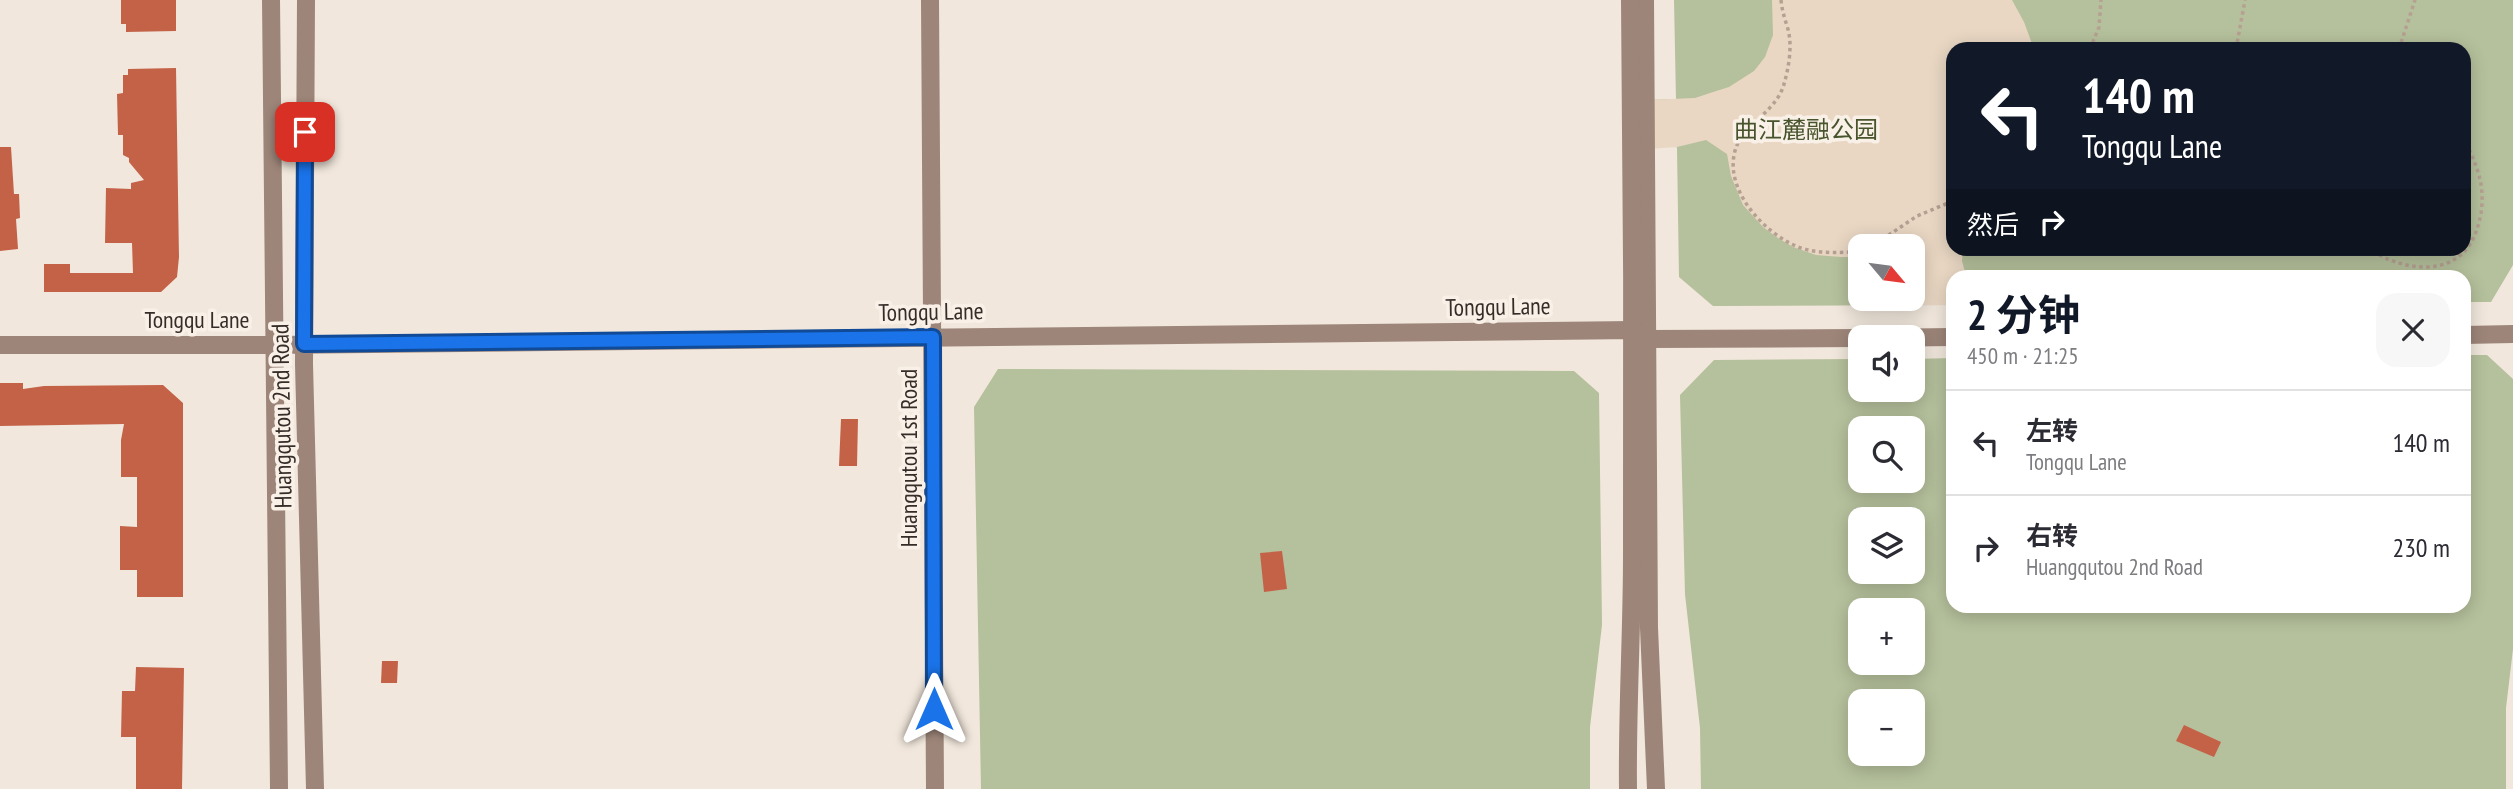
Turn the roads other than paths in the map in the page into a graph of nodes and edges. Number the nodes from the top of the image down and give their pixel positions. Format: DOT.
graph roads {
  1 [pos="271,0"];
  2 [pos="306,0"];
  3 [pos="930,0"];
  4 [pos="1630,0"];
  5 [pos="1645,0"];
  6 [pos="1640,334"];
  7 [pos="2513,334"];
  8 [pos="2471,335"];
  9 [pos="933,337"];
  10 [pos="1925,337"];
  11 [pos="1946,337"];
  12 [pos="1848,338"];
  13 [pos="304,344"];
  14 [pos="0,345"];
  15 [pos="274,345"];
  16 [pos="279,789"];
  17 [pos="315,789"];
  18 [pos="935,789"];
  19 [pos="1628,789"];
  20 [pos="1656,789"];
  1 -- 15 [label="street, Huangqutou 2nd Road"];
  2 -- 13 [label="street, Huangqutou 2nd Road"];
  3 -- 9 [label="street, Huangqutou 1st Road"];
  4 -- 6 [label="street"];
  5 -- 6 [label="street"];
  6 -- 9 [label="street, Tongqu Lane"];
  6 -- 12 [label="street, Tongqu Lane"];
  6 -- 19 [label="street"];
  6 -- 20 [label="street"];
  7 -- 8 [label="street"];
  9 -- 13 [label="street, Tongqu Lane"];
  9 -- 18 [label="street, Huangqutou 1st Road"];
  10 -- 11 [label="street"];
  13 -- 15 [label="street, Tongqu Lane"];
  13 -- 17 [label="street, Huangqutou 2nd Road"];
  14 -- 15 [label="street, Tongqu Lane"];
  15 -- 16 [label="street, Huangqutou 2nd Road"];
}
